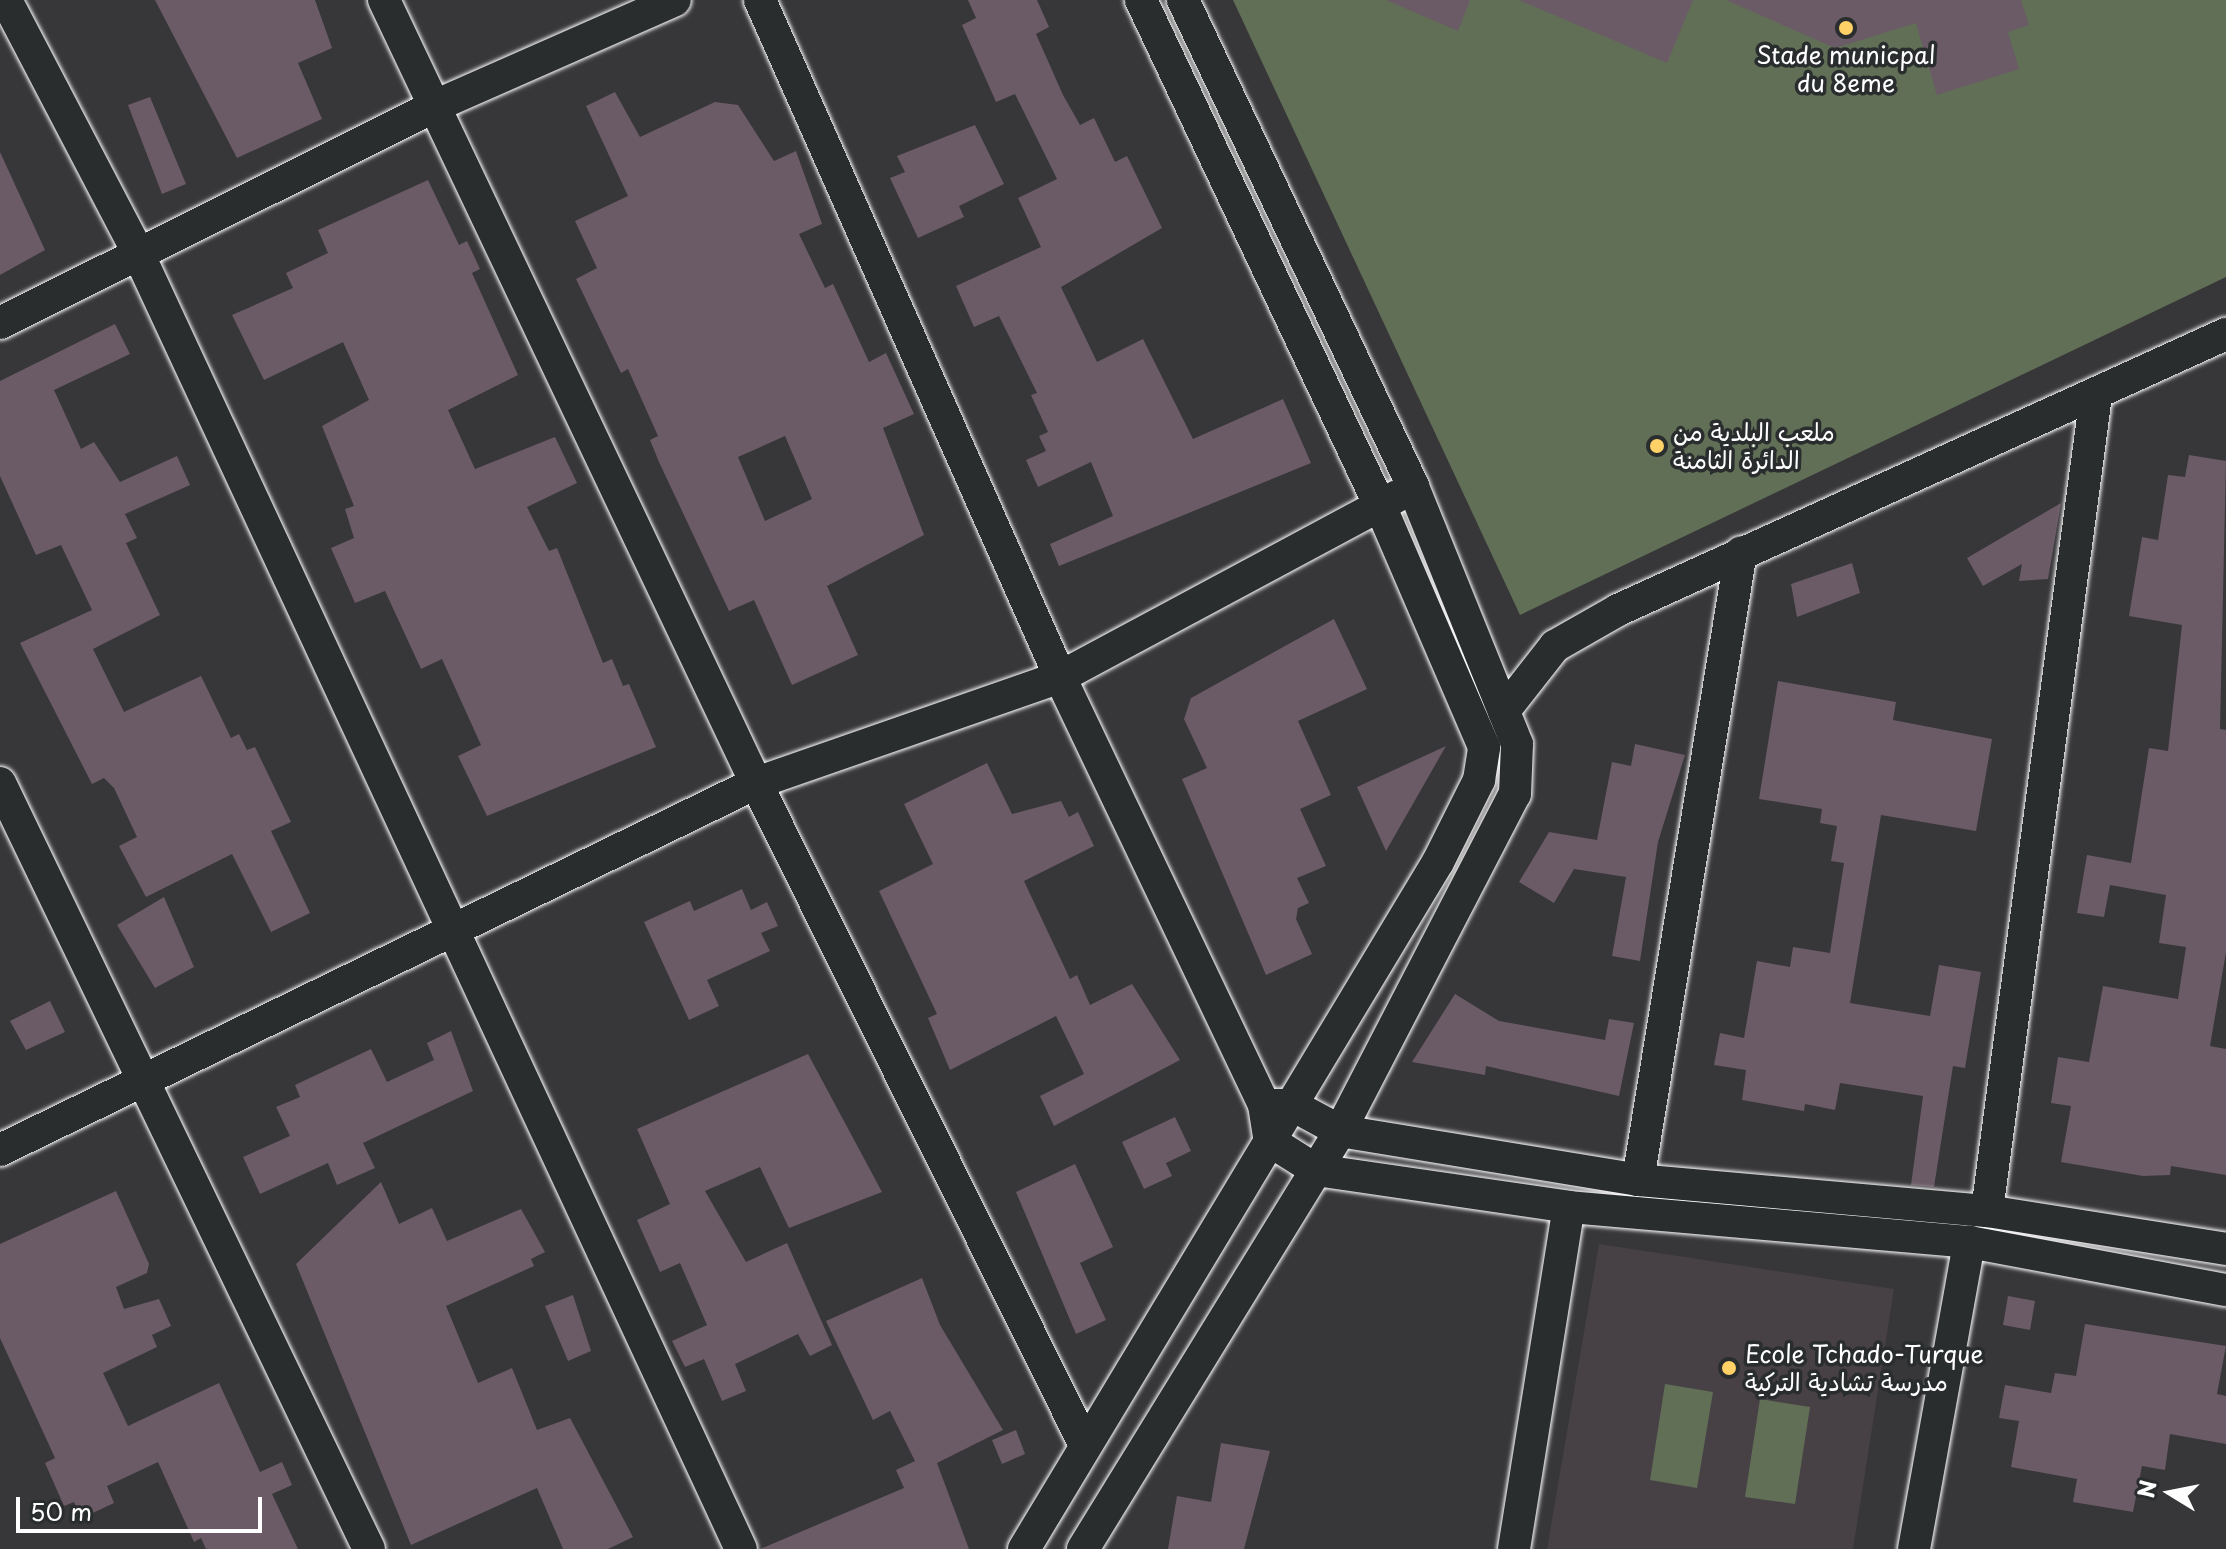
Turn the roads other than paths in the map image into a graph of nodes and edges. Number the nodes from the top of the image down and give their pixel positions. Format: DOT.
graph roads {
  1 [pos="6,0"];
  2 [pos="384,0"];
  3 [pos="675,0"];
  4 [pos="760,0"];
  5 [pos="1141,0"];
  6 [pos="1183,0"];
  7 [pos="435,106"];
  8 [pos="138,253"];
  9 [pos="0,323"];
  10 [pos="2226,334"];
  11 [pos="2096,395"];
  12 [pos="1413,486"];
  13 [pos="1380,506"];
  14 [pos="1741,552"];
  15 [pos="1060,677"];
  16 [pos="1504,711"];
  17 [pos="0,783"];
  18 [pos="756,783"];
  19 [pos="449,933"];
  20 [pos="143,1085"];
  21 [pos="1278,1105"];
  22 [pos="1340,1131"];
  23 [pos="1270,1141"];
  24 [pos="0,1150"];
  25 [pos="1316,1170"];
  26 [pos="1638,1180"];
  27 [pos="1569,1207"];
  28 [pos="1987,1211"];
  29 [pos="1969,1242"];
  30 [pos="2226,1249"];
  31 [pos="2226,1290"];
  32 [pos="1085,1445"];
  33 [pos="369,1549"];
  34 [pos="741,1549"];
  35 [pos="1024,1549"];
  36 [pos="1083,1549"];
  37 [pos="1514,1549"];
  38 [pos="1914,1549"];
  1 -- 8 [label="street"];
  2 -- 7 [label="street"];
  3 -- 7 [label="street"];
  4 -- 15 [label="street"];
  5 -- 13 [label="street"];
  6 -- 12 [label="street"];
  7 -- 8 [label="street"];
  7 -- 18 [label="street"];
  8 -- 9 [label="street"];
  8 -- 19 [label="street"];
  10 -- 11 [label="street"];
  11 -- 14 [label="street"];
  11 -- 28 [label="street"];
  12 -- 13 [label="street"];
  12 -- 16 [label="street"];
  13 -- 15 [label="street"];
  13 -- 21 [label="street"];
  14 -- 16 [label="street"];
  14 -- 26 [label="street"];
  15 -- 18 [label="street"];
  15 -- 21 [label="street"];
  16 -- 22 [label="street"];
  17 -- 20 [label="street"];
  18 -- 19 [label="street"];
  18 -- 32 [label="street"];
  19 -- 20 [label="street"];
  19 -- 34 [label="street"];
  20 -- 24 [label="street"];
  20 -- 33 [label="street"];
  21 -- 22 [label="street"];
  21 -- 23 [label="street"];
  22 -- 25 [label="street"];
  22 -- 26 [label="street"];
  23 -- 25 [label="street"];
  23 -- 32 [label="street"];
  25 -- 27 [label="street"];
  25 -- 36 [label="street"];
  26 -- 28 [label="street"];
  27 -- 29 [label="street"];
  27 -- 37 [label="street"];
  28 -- 30 [label="street"];
  29 -- 31 [label="street"];
  29 -- 38 [label="street"];
  32 -- 35 [label="street"];
}
